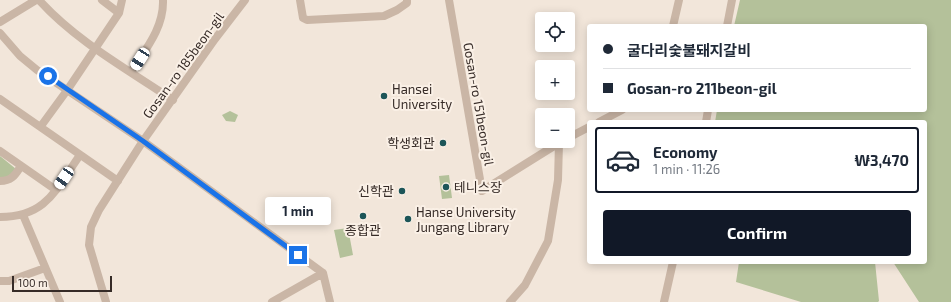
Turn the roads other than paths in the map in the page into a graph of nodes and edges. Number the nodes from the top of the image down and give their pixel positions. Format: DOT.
graph roads {
  1 [pos="37,0"];
  2 [pos="102,0"];
  3 [pos="122,0"];
  4 [pos="163,0"];
  5 [pos="300,0"];
  6 [pos="407,0"];
  7 [pos="449,0"];
  8 [pos="679,0"];
  9 [pos="732,0"];
  10 [pos="242,1"];
  11 [pos="119,13"];
  12 [pos="0,22"];
  13 [pos="673,24"];
  14 [pos="727,24"];
  15 [pos="0,33"];
  16 [pos="96,49"];
  17 [pos="131,72"];
  18 [pos="68,90"];
  19 [pos="0,98"];
  20 [pos="173,100"];
  21 [pos="618,112"];
  22 [pos="603,120"];
  23 [pos="41,126"];
  24 [pos="587,128"];
  25 [pos="575,134"];
  26 [pos="143,141"];
  27 [pos="550,148"];
  28 [pos="560,148"];
  29 [pos="0,151"];
  30 [pos="80,155"];
  31 [pos="22,166"];
  32 [pos="0,181"];
  33 [pos="118,181"];
  34 [pos="56,190"];
  35 [pos="23,215"];
  36 [pos="0,217"];
  37 [pos="673,264"];
  38 [pos="45,268"];
  39 [pos="323,273"];
  40 [pos="0,281"];
  41 [pos="60,302"];
  42 [pos="106,302"];
  43 [pos="272,302"];
  44 [pos="330,302"];
  45 [pos="510,302"];
  46 [pos="664,302"];
  1 -- 12 [label="street"];
  1 -- 16 [label="street"];
  2 -- 11 [label="street"];
  3 -- 11 [label="street"];
  4 -- 17 [label="street"];
  5 -- 6 [label="street"];
  7 -- 27 [label="street, Gosan-ro 151beon-gil"];
  8 -- 13 [label="street"];
  9 -- 14 [label="street"];
  10 -- 20 [label="street, Gosan-ro 185beon-gil"];
  11 -- 16 [label="street"];
  15 -- 18 [label="street"];
  16 -- 17 [label="street"];
  16 -- 18 [label="street"];
  17 -- 20 [label="street"];
  18 -- 23 [label="street"];
  18 -- 26 [label="street"];
  19 -- 23 [label="street"];
  20 -- 26 [label="street, Gosan-ro 185beon-gil"];
  21 -- 22 [label="street"];
  23 -- 30 [label="street"];
  24 -- 25 [label="street"];
  26 -- 33 [label="street, Gosan-ro 185beon-gil"];
  26 -- 39 [label="street"];
  28 -- 45 [label="street"];
  29 -- 31 [label="street"];
  30 -- 33 [label="street"];
  30 -- 34 [label="street"];
  31 -- 32 [label="street"];
  31 -- 34 [label="street"];
  33 -- 42 [label="street, Gosan-ro 185beon-gil"];
  34 -- 35 [label="street"];
  35 -- 36 [label="street"];
  35 -- 38 [label="street"];
  37 -- 46 [label="street"];
  38 -- 40 [label="street"];
  38 -- 41 [label="street"];
  39 -- 43 [label="street"];
  39 -- 44 [label="street"];
}
